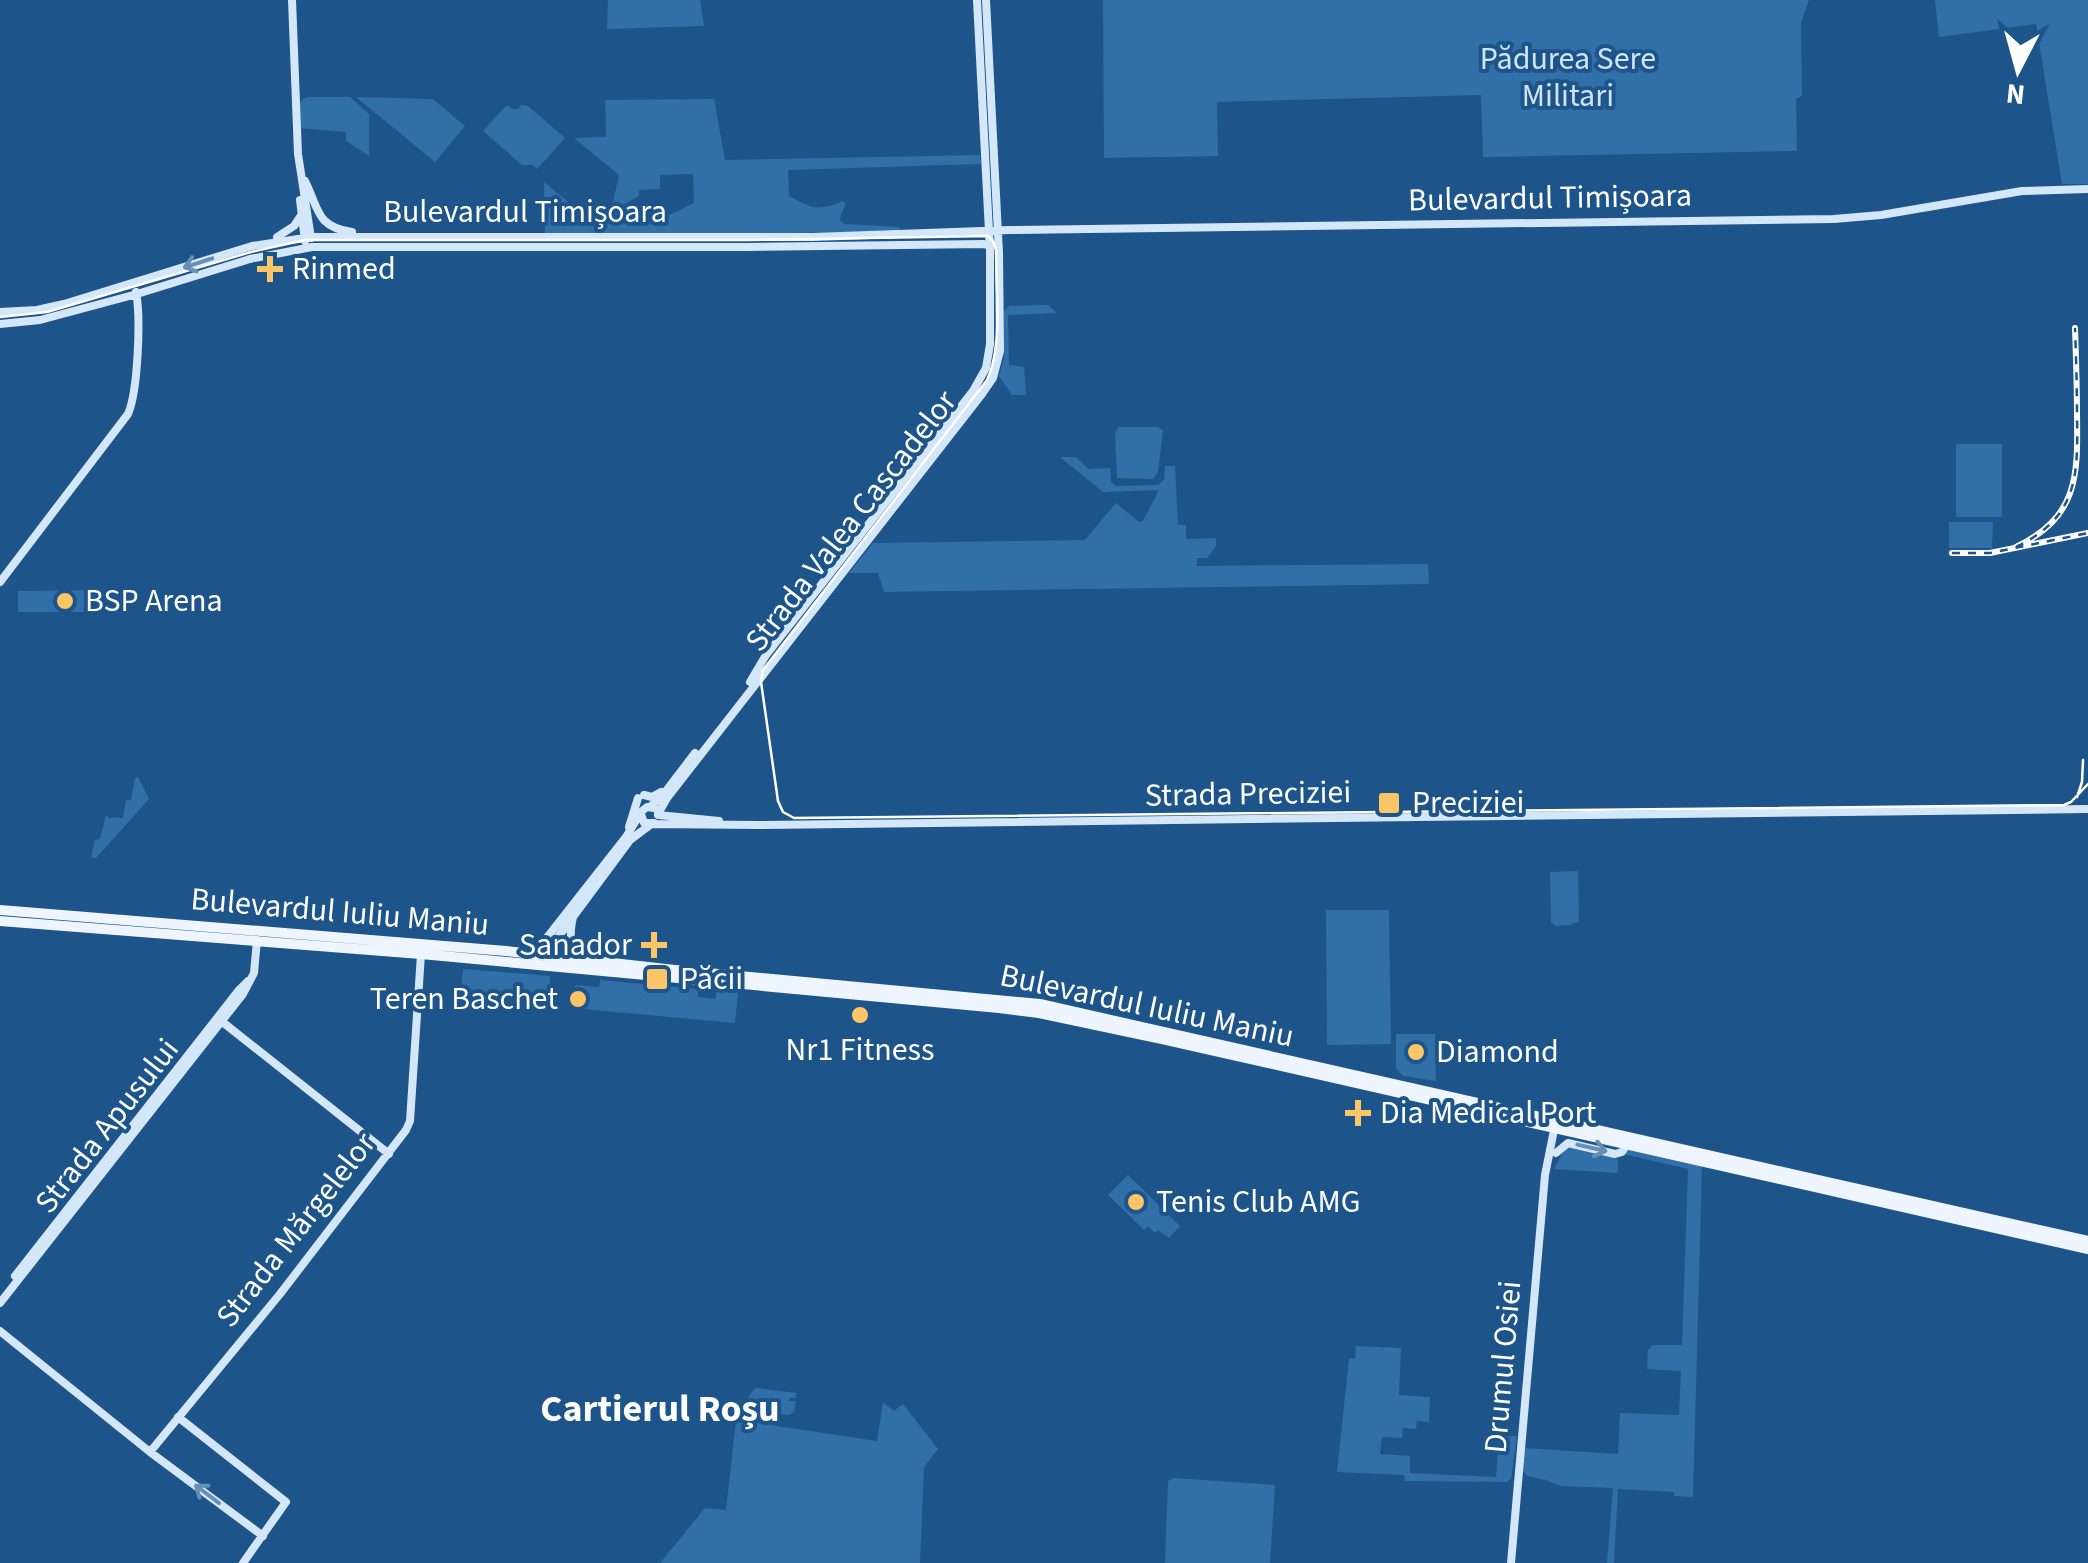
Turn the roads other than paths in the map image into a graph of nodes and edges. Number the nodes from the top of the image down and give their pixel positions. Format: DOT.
graph roads {
  1 [pos="292,0"];
  2 [pos="977,0"];
  3 [pos="986,0"];
  4 [pos="300,171"];
  5 [pos="2088,189"];
  6 [pos="301,212"];
  7 [pos="307,237"];
  8 [pos="381,237"];
  9 [pos="991,239"];
  10 [pos="348,242"];
  11 [pos="646,242"];
  12 [pos="263,243"];
  13 [pos="309,248"];
  14 [pos="133,283"];
  15 [pos="137,294"];
  16 [pos="22,311"];
  17 [pos="0,312"];
  18 [pos="51,312"];
  19 [pos="25,323"];
  20 [pos="0,324"];
  21 [pos="908,481"];
  22 [pos="0,582"];
  23 [pos="672,782"];
  24 [pos="665,801"];
  25 [pos="650,806"];
  26 [pos="2088,809"];
  27 [pos="640,814"];
  28 [pos="658,814"];
  29 [pos="683,818"];
  30 [pos="651,824"];
  31 [pos="738,824"];
  32 [pos="626,836"];
  33 [pos="0,910"];
  34 [pos="574,913"];
  35 [pos="30,918"];
  36 [pos="0,921"];
  37 [pos="258,935"];
  38 [pos="421,954"];
  39 [pos="539,960"];
  40 [pos="589,961"];
  41 [pos="219,1020"];
  42 [pos="1097,1021"];
  43 [pos="1559,1125"];
  44 [pos="1627,1144"];
  45 [pos="1556,1153"];
  46 [pos="389,1154"];
  47 [pos="1768,1172"];
  48 [pos="1546,1175"];
  49 [pos="1891,1197"];
  50 [pos="1877,1201"];
  51 [pos="2088,1241"];
  52 [pos="45,1242"];
  53 [pos="2088,1249"];
  54 [pos="0,1294"];
  55 [pos="0,1303"];
  56 [pos="0,1331"];
  57 [pos="178,1417"];
  58 [pos="150,1452"];
  59 [pos="262,1536"];
  60 [pos="244,1563"];
  61 [pos="1511,1563"];
  1 -- 4 [label="main road"];
  2 -- 9 [label="main road"];
  3 -- 9 [label="main road"];
  4 -- 6 [label="main road"];
  4 -- 7 [label="main road"];
  4 -- 8 [label="main road"];
  5 -- 9 [label="main road, Bulevardul Timișoara"];
  6 -- 7 [label="main road"];
  6 -- 12 [label="main road"];
  7 -- 10 [label="main road, Bulevardul Timișoara"];
  7 -- 12 [label="main road, Bulevardul Timișoara"];
  7 -- 13 [label="main road"];
  8 -- 10 [label="main road, Bulevardul Timișoara"];
  8 -- 11 [label="main road, Bulevardul Timișoara"];
  9 -- 11 [label="main road, Bulevardul Timișoara"];
  9 -- 21 [label="main road, Strada Valea Cascadelor"];
  10 -- 11 [label="main road, Bulevardul Timișoara"];
  10 -- 13 [label="main road, Bulevardul Timișoara"];
  12 -- 14 [label="main road, Bulevardul Timișoara, one-way"];
  13 -- 15 [label="main road, Bulevardul Timișoara"];
  14 -- 15 [label="main road"];
  14 -- 18 [label="main road, Bulevardul Timișoara"];
  15 -- 18 [label="main road, Bulevardul Timișoara"];
  15 -- 22 [label="main road"];
  16 -- 17 [label="main road, Bulevardul Timișoara"];
  16 -- 18 [label="main road, Bulevardul Timișoara"];
  16 -- 19 [label="main road"];
  18 -- 19 [label="main road, Bulevardul Timișoara"];
  19 -- 20 [label="main road, Bulevardul Timișoara"];
  21 -- 23 [label="main road, Strada Valea Cascadelor"];
  21 -- 24 [label="main road, Strada Valea Cascadelor"];
  23 -- 25 [label="main road, Strada Valea Cascadelor"];
  23 -- 32 [label="main road"];
  24 -- 28 [label="main road, Strada Valea Cascadelor"];
  24 -- 29 [label="main road"];
  25 -- 27 [label="main road"];
  25 -- 28 [label="main road"];
  26 -- 31 [label="main road, Strada Preciziei"];
  27 -- 30 [label="main road"];
  27 -- 32 [label="main road"];
  28 -- 29 [label="main road, Strada Preciziei"];
  28 -- 30 [label="main road"];
  29 -- 31 [label="main road, Strada Preciziei"];
  30 -- 31 [label="main road, Strada Preciziei"];
  30 -- 34 [label="main road"];
  32 -- 39 [label="main road"];
  33 -- 35 [label="main road, Bulevardul Iuliu Maniu"];
  34 -- 39 [label="main road"];
  34 -- 40 [label="main road"];
  35 -- 36 [label="main road, Bulevardul Iuliu Maniu"];
  35 -- 37 [label="main road, Bulevardul Iuliu Maniu"];
  37 -- 38 [label="main road, Bulevardul Iuliu Maniu"];
  37 -- 39 [label="main road, Bulevardul Iuliu Maniu"];
  37 -- 41 [label="main road, Strada Apusului"];
  38 -- 39 [label="main road, Bulevardul Iuliu Maniu"];
  38 -- 46 [label="main road, Strada Mărgelelor"];
  39 -- 40 [label="main road, Bulevardul Iuliu Maniu"];
  39 -- 42 [label="main road, Bulevardul Iuliu Maniu"];
  40 -- 42 [label="main road, Bulevardul Iuliu Maniu"];
  41 -- 46 [label="main road"];
  41 -- 52 [label="main road, Strada Apusului"];
  42 -- 43 [label="main road, Bulevardul Iuliu Maniu"];
  43 -- 44 [label="main road, Bulevardul Iuliu Maniu"];
  43 -- 45 [label="main road, Drumul Osiei"];
  43 -- 47 [label="main road, Bulevardul Iuliu Maniu"];
  43 -- 48 [label="main road, Drumul Osiei"];
  45 -- 44 [label="main road, one-way"];
  44 -- 47 [label="main road, Bulevardul Iuliu Maniu"];
  45 -- 48 [label="main road, Drumul Osiei"];
  46 -- 57 [label="main road, Strada Mărgelelor"];
  47 -- 49 [label="main road, Bulevardul Iuliu Maniu"];
  47 -- 50 [label="main road, Bulevardul Iuliu Maniu"];
  48 -- 61 [label="main road, Drumul Osiei"];
  49 -- 50 [label="main road"];
  49 -- 51 [label="main road, Bulevardul Iuliu Maniu"];
  50 -- 53 [label="main road, Bulevardul Iuliu Maniu"];
  52 -- 54 [label="main road, Strada Apusului"];
  52 -- 55 [label="main road, Strada Apusului"];
  56 -- 58 [label="main road"];
  57 -- 58 [label="main road, Strada Mărgelelor"];
  57 -- 59 [label="main road"];
  59 -- 58 [label="main road, one-way"];
  59 -- 60 [label="main road"];
}
